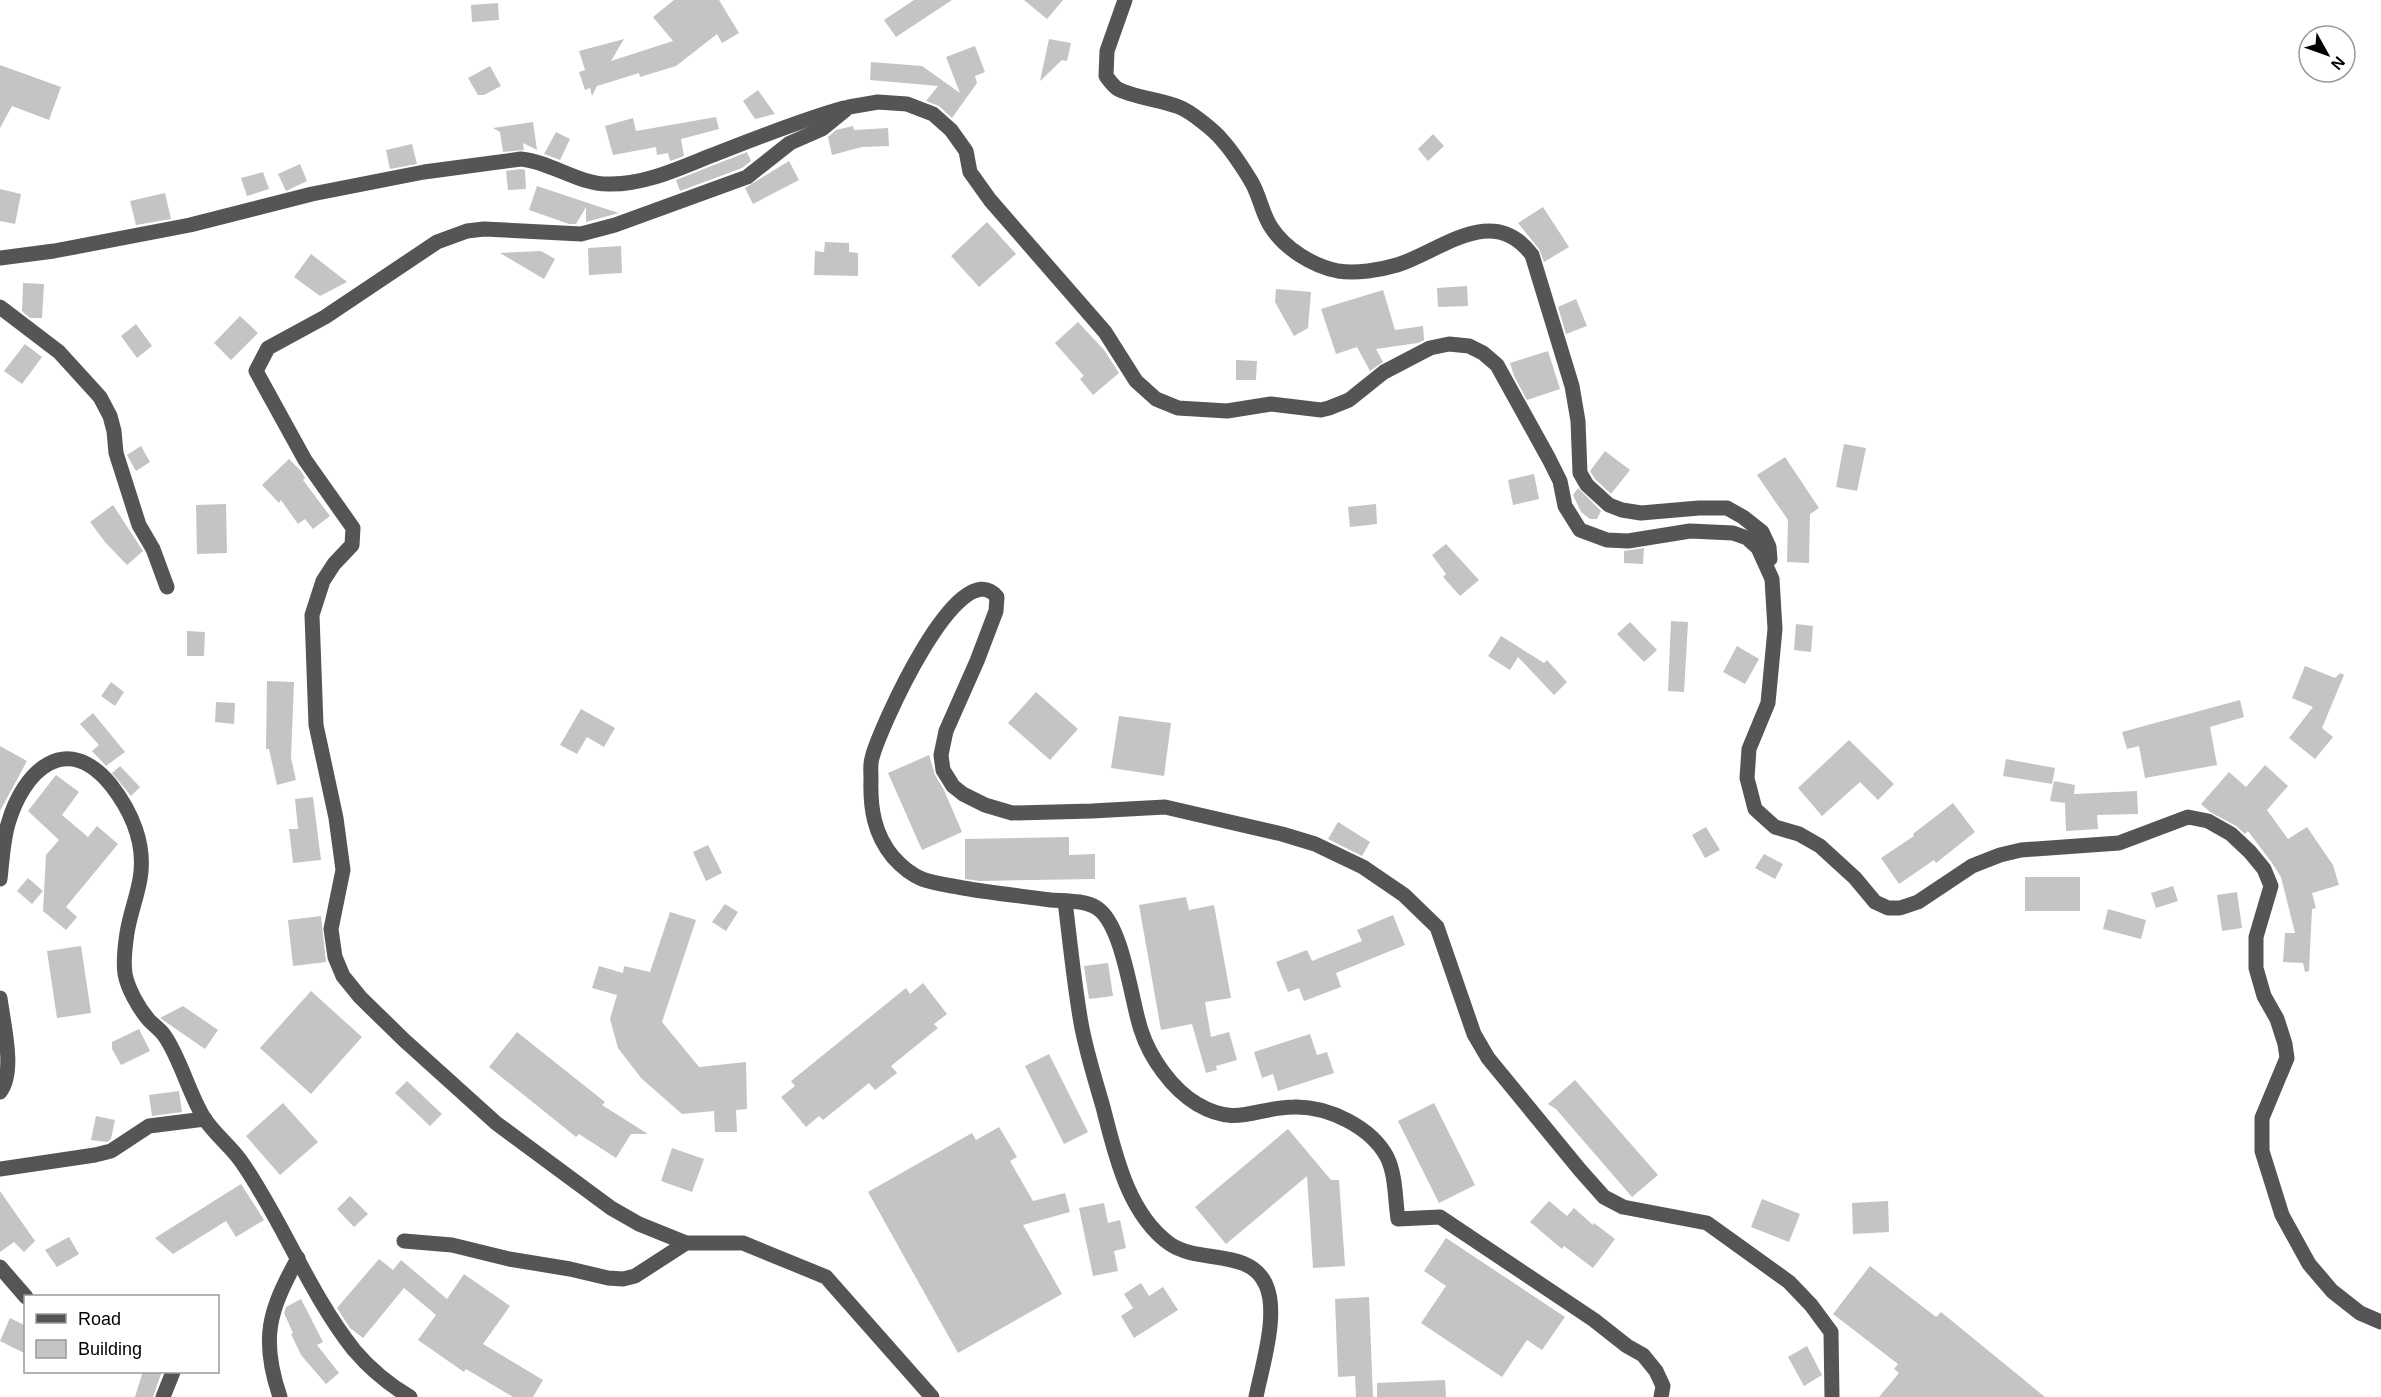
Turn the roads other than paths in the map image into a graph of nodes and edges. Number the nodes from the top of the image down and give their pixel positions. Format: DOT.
graph roads {
  1 [pos="1125,0"];
  2 [pos="849,107"];
  3 [pos="0,258"];
  4 [pos="0,307"];
  5 [pos="1772,579"];
  6 [pos="167,587"];
  7 [pos="0,879"];
  8 [pos="1065,901"];
  9 [pos="0,998"];
  10 [pos="0,1092"];
  11 [pos="205,1119"];
  12 [pos="0,1169"];
  13 [pos="404,1241"];
  14 [pos="686,1244"];
  15 [pos="297,1258"];
  16 [pos="0,1267"];
  17 [pos="24,1295"];
  18 [pos="2381,1322"];
  19 [pos="172,1373"];
  20 [pos="163,1397"];
  21 [pos="280,1397"];
  22 [pos="410,1397"];
  23 [pos="932,1397"];
  24 [pos="1256,1397"];
  25 [pos="1661,1397"];
  26 [pos="1832,1397"];
  1 -- 5 [label="street"];
  2 -- 3 [label="street"];
  2 -- 5 [label="street"];
  2 -- 14 [label="street"];
  4 -- 6 [label="street"];
  5 -- 18 [label="street"];
  7 -- 11 [label="street"];
  8 -- 24 [label="street"];
  8 -- 25 [label="street"];
  8 -- 26 [label="street"];
  9 -- 10 [label="street"];
  11 -- 12 [label="street"];
  11 -- 15 [label="street"];
  13 -- 14 [label="street"];
  14 -- 23 [label="street"];
  15 -- 21 [label="street"];
  15 -- 22 [label="street"];
  16 -- 17 [label="street"];
  19 -- 20 [label="street"];
}
